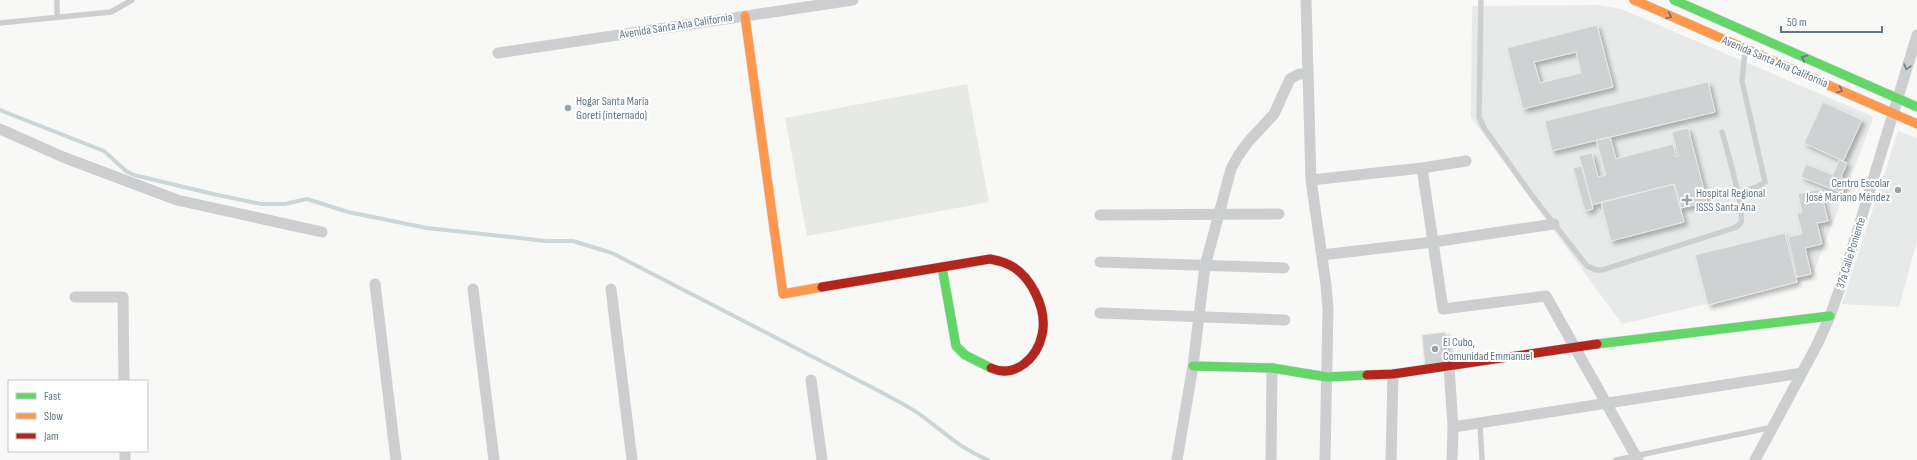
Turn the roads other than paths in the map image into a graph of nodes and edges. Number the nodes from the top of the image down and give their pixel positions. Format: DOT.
graph roads {
  1 [pos="57,0"];
  2 [pos="132,0"];
  3 [pos="853,0"];
  4 [pos="1306,0"];
  5 [pos="1481,0"];
  6 [pos="1634,0"];
  7 [pos="1674,0"];
  8 [pos="745,16"];
  9 [pos="56,17"];
  10 [pos="0,23"];
  11 [pos="1917,35"];
  12 [pos="1915,48"];
  13 [pos="1745,49"];
  14 [pos="498,53"];
  15 [pos="1308,74"];
  16 [pos="1897,99"];
  17 [pos="1917,107"];
  18 [pos="1892,113"];
  19 [pos="1917,124"];
  20 [pos="0,128"];
  21 [pos="1722,132"];
  22 [pos="1466,161"];
  23 [pos="1422,168"];
  24 [pos="1311,180"];
  25 [pos="1737,192"];
  26 [pos="1279,214"];
  27 [pos="1100,215"];
  28 [pos="1219,215"];
  29 [pos="1554,224"];
  30 [pos="322,232"];
  31 [pos="1432,242"];
  32 [pos="1322,255"];
  33 [pos="1100,262"];
  34 [pos="1205,266"];
  35 [pos="942,267"];
  36 [pos="1284,268"];
  37 [pos="375,284"];
  38 [pos="473,289"];
  39 [pos="611,289"];
  40 [pos="75,296"];
  41 [pos="1100,313"];
  42 [pos="1199,315"];
  43 [pos="1830,316"];
  44 [pos="1285,320"];
  45 [pos="1576,347"];
  46 [pos="1193,366"];
  47 [pos="1449,366"];
  48 [pos="1272,368"];
  49 [pos="1802,372"];
  50 [pos="1393,374"];
  51 [pos="1327,377"];
  52 [pos="124,380"];
  53 [pos="811,380"];
  54 [pos="1607,404"];
  55 [pos="1480,423"];
  56 [pos="1453,427"];
  57 [pos="1773,427"];
  58 [pos="1637,458"];
  59 [pos="396,460"];
  60 [pos="494,460"];
  61 [pos="632,460"];
  62 [pos="822,460"];
  63 [pos="1177,460"];
  64 [pos="1271,460"];
  65 [pos="1325,460"];
  66 [pos="1391,460"];
  67 [pos="1452,460"];
  68 [pos="1482,460"];
  69 [pos="1616,460"];
  70 [pos="1755,460"];
  1 -- 9 [label="lane"];
  2 -- 9 [label="lane"];
  3 -- 8 [label="street, Avenida Santa Ana California"];
  4 -- 15 [label="street"];
  5 -- 29 [label="lane"];
  6 -- 13 [label="street, Avenida Santa Ana California, one-way"];
  16 -- 7 [label="street, Avenida Santa Ana California, one-way"];
  8 -- 14 [label="street, Avenida Santa Ana California"];
  8 -- 35 [label="street"];
  9 -- 10 [label="lane"];
  11 -- 12 [label="street, 37a Calle Poniente"];
  12 -- 16 [label="street, 37a Calle Poniente, one-way"];
  13 -- 18 [label="street, Avenida Santa Ana California, one-way"];
  13 -- 25 [label="lane"];
  15 -- 24 [label="street"];
  15 -- 28 [label="street"];
  16 -- 17 [label="street, Avenida Santa Ana California"];
  16 -- 18 [label="street, 37a Calle Poniente"];
  18 -- 19 [label="street, Avenida Santa Ana California"];
  18 -- 43 [label="street, 37a Calle Poniente"];
  20 -- 30 [label="street"];
  21 -- 25 [label="lane"];
  22 -- 23 [label="street"];
  23 -- 24 [label="street"];
  23 -- 31 [label="street"];
  24 -- 32 [label="street"];
  25 -- 29 [label="lane"];
  26 -- 28 [label="street"];
  27 -- 28 [label="street"];
  28 -- 34 [label="street"];
  29 -- 31 [label="street"];
  31 -- 32 [label="street"];
  31 -- 45 [label="street"];
  32 -- 51 [label="street"];
  33 -- 34 [label="street"];
  34 -- 36 [label="street"];
  34 -- 42 [label="street"];
  35 -- 35 [label="street"];
  37 -- 59 [label="street"];
  38 -- 60 [label="street"];
  39 -- 61 [label="street"];
  40 -- 52 [label="street"];
  41 -- 42 [label="street"];
  42 -- 44 [label="street"];
  42 -- 46 [label="street"];
  43 -- 45 [label="street"];
  43 -- 49 [label="street, 37a Calle Poniente"];
  45 -- 47 [label="street"];
  45 -- 54 [label="street"];
  46 -- 48 [label="street"];
  46 -- 63 [label="street"];
  47 -- 50 [label="street"];
  47 -- 56 [label="street"];
  48 -- 51 [label="street"];
  48 -- 64 [label="street"];
  49 -- 54 [label="street"];
  49 -- 57 [label="street, 37a Calle Poniente"];
  50 -- 51 [label="street"];
  50 -- 66 [label="street"];
  51 -- 65 [label="street"];
  53 -- 62 [label="street"];
  54 -- 55 [label="street"];
  54 -- 58 [label="street"];
  55 -- 56 [label="street"];
  55 -- 68 [label="lane"];
  56 -- 67 [label="street"];
  57 -- 58 [label="lane"];
  57 -- 70 [label="street, 37a Calle Poniente"];
  58 -- 69 [label="lane"];
}
